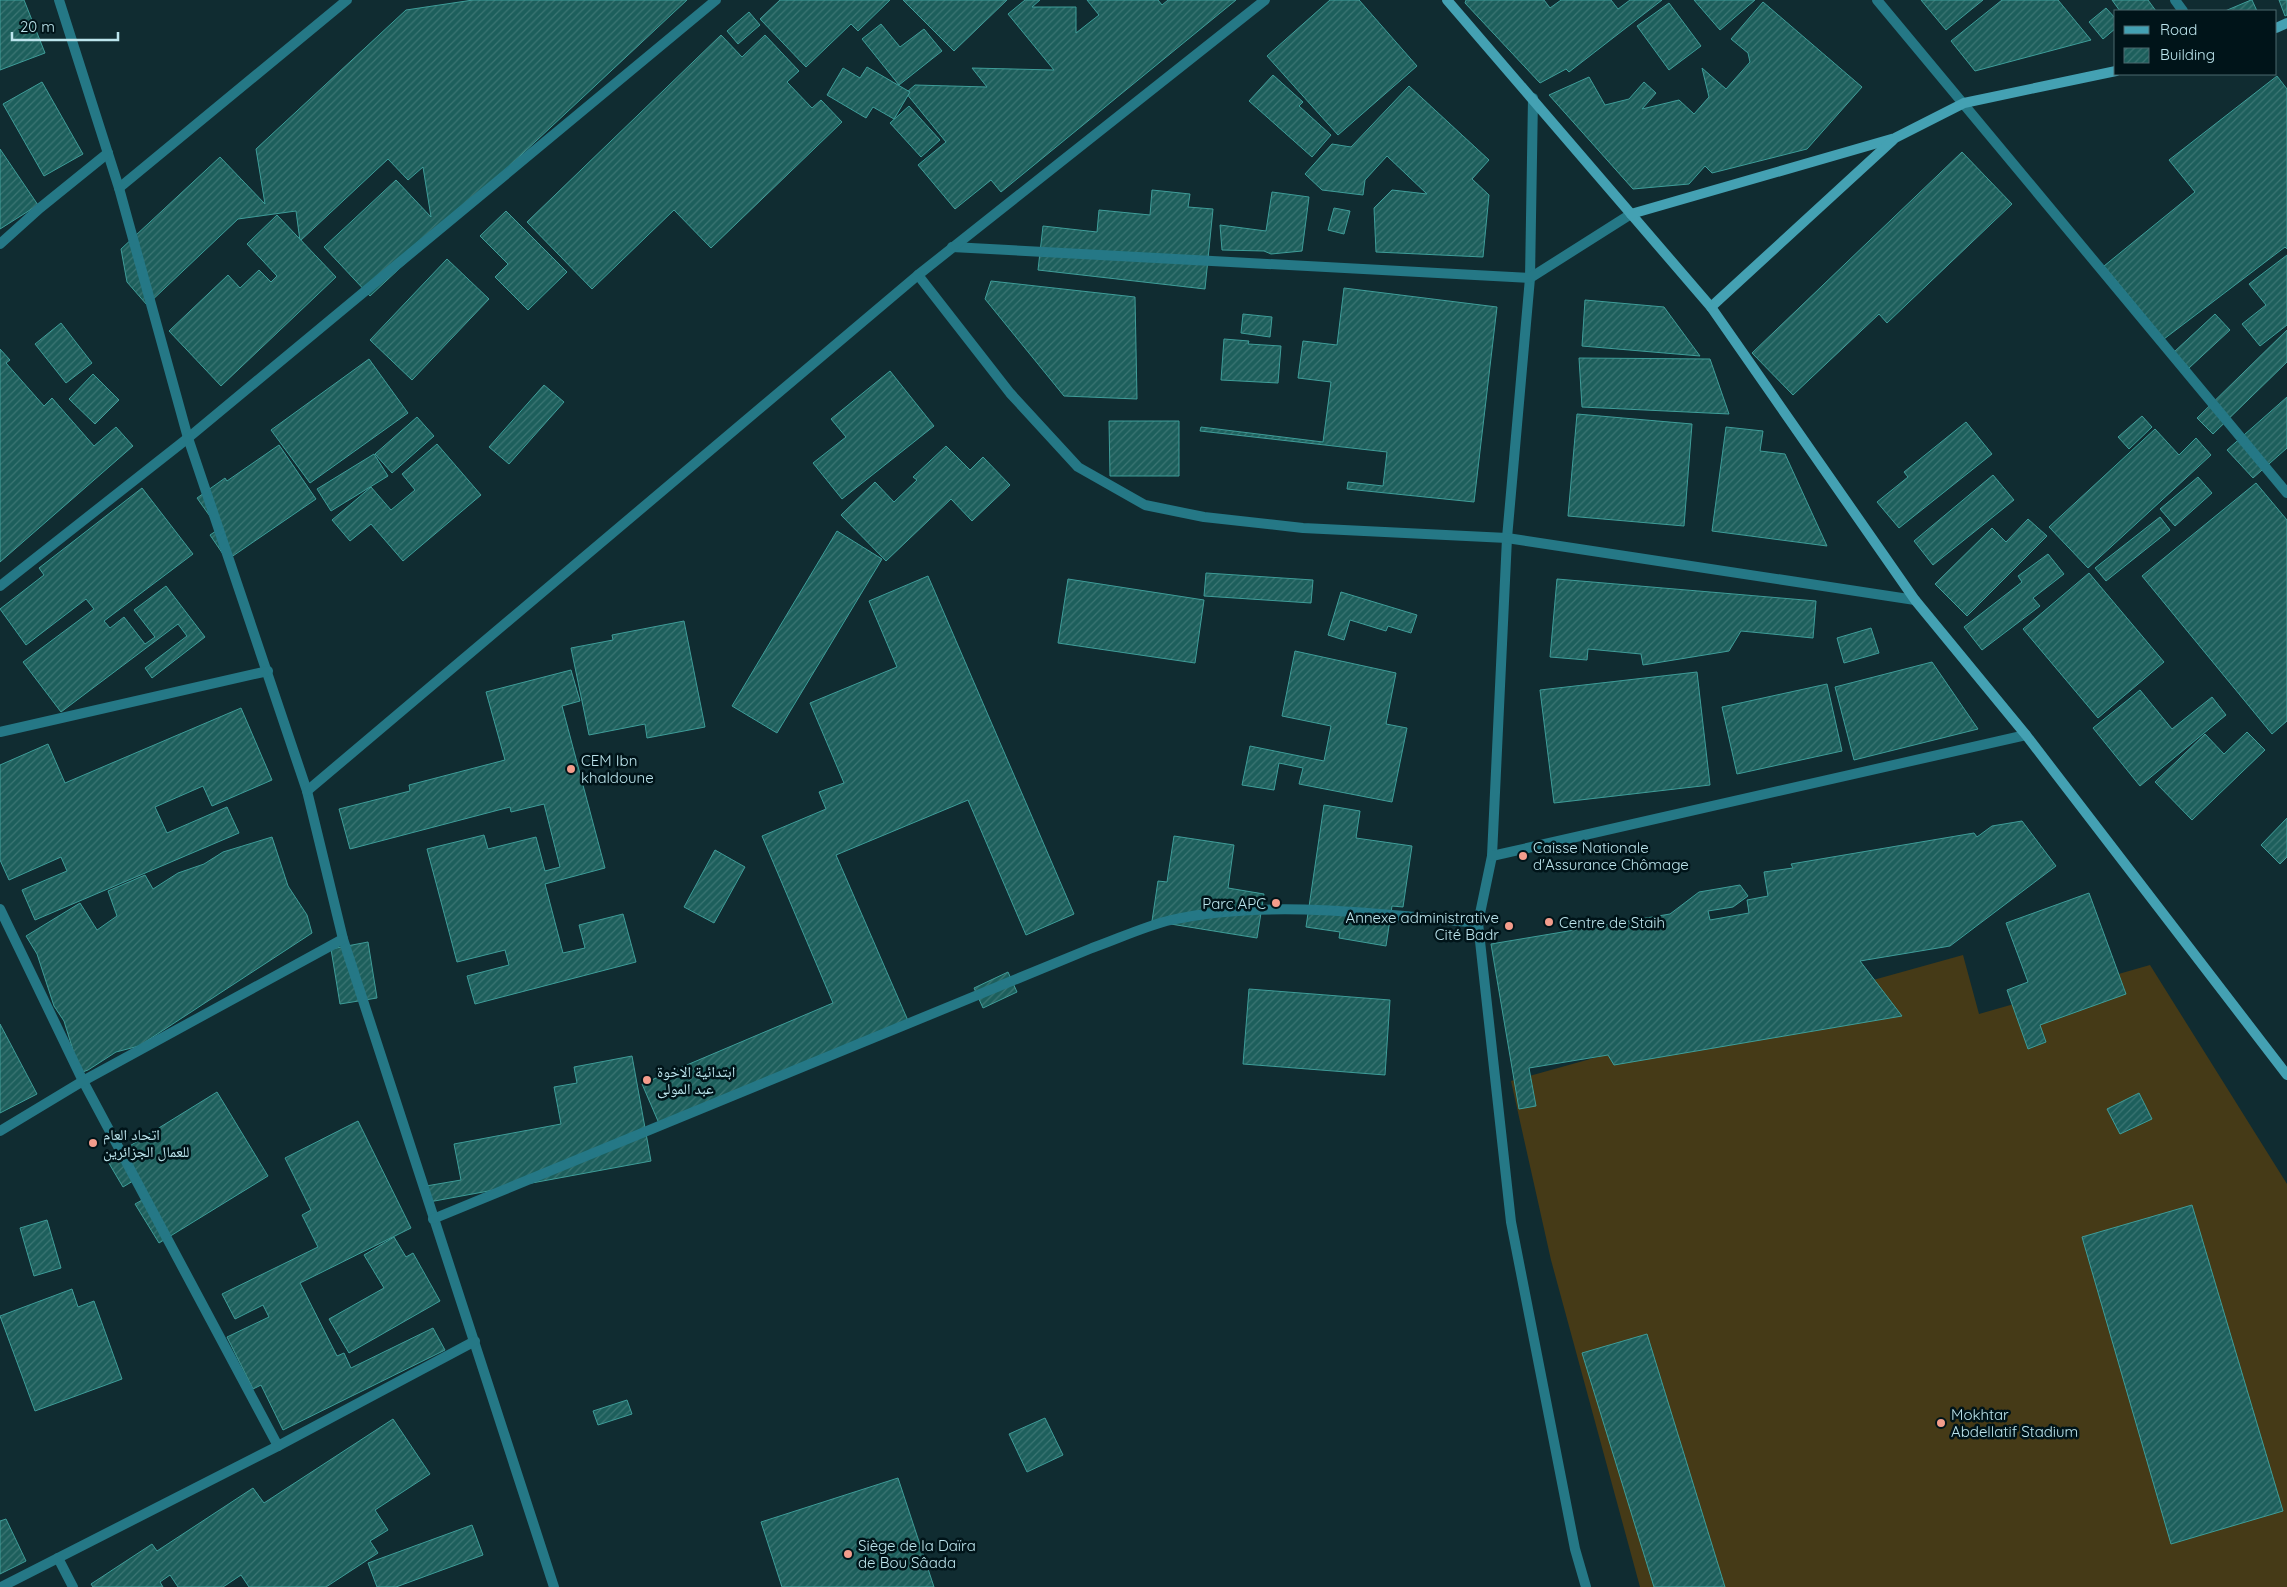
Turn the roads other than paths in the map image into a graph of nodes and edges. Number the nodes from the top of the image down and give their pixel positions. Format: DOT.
graph roads {
  1 [pos="59,0"];
  2 [pos="347,0"];
  3 [pos="716,0"];
  4 [pos="1265,0"];
  5 [pos="1447,0"];
  6 [pos="1877,0"];
  7 [pos="2114,71"];
  8 [pos="1533,98"];
  9 [pos="1964,103"];
  10 [pos="1895,138"];
  11 [pos="108,153"];
  12 [pos="119,188"];
  13 [pos="1630,214"];
  14 [pos="0,244"];
  15 [pos="952,247"];
  16 [pos="918,275"];
  17 [pos="1530,278"];
  18 [pos="1711,307"];
  19 [pos="188,438"];
  20 [pos="2287,493"];
  21 [pos="1507,538"];
  22 [pos="0,586"];
  23 [pos="1915,600"];
  24 [pos="268,671"];
  25 [pos="0,732"];
  26 [pos="2026,735"];
  27 [pos="307,791"];
  28 [pos="1492,856"];
  29 [pos="0,909"];
  30 [pos="1478,923"];
  31 [pos="342,939"];
  32 [pos="2287,1075"];
  33 [pos="83,1081"];
  34 [pos="0,1131"];
  35 [pos="433,1219"];
  36 [pos="475,1341"];
  37 [pos="278,1446"];
  38 [pos="58,1558"];
  39 [pos="1,1587"];
  40 [pos="73,1587"];
  41 [pos="554,1587"];
  42 [pos="1586,1587"];
  1 -- 11 [label="street"];
  2 -- 12 [label="street"];
  3 -- 19 [label="street"];
  4 -- 15 [label="street"];
  5 -- 8 [label="street"];
  6 -- 9 [label="street"];
  7 -- 9 [label="street"];
  8 -- 13 [label="street"];
  8 -- 17 [label="street"];
  9 -- 10 [label="street"];
  9 -- 20 [label="street"];
  10 -- 13 [label="street"];
  10 -- 18 [label="street"];
  11 -- 12 [label="street"];
  11 -- 14 [label="street"];
  12 -- 19 [label="street"];
  13 -- 17 [label="street"];
  13 -- 18 [label="street"];
  15 -- 16 [label="street"];
  15 -- 17 [label="street"];
  16 -- 21 [label="street"];
  16 -- 27 [label="street"];
  17 -- 21 [label="street"];
  18 -- 23 [label="street"];
  19 -- 22 [label="street"];
  19 -- 24 [label="street"];
  21 -- 23 [label="street"];
  21 -- 28 [label="street"];
  23 -- 26 [label="street"];
  24 -- 25 [label="street"];
  24 -- 27 [label="street"];
  26 -- 28 [label="street"];
  26 -- 32 [label="street"];
  27 -- 31 [label="street"];
  28 -- 30 [label="street"];
  29 -- 33 [label="street"];
  30 -- 35 [label="street"];
  30 -- 42 [label="street"];
  31 -- 33 [label="street"];
  31 -- 35 [label="street"];
  33 -- 34 [label="street"];
  33 -- 37 [label="street"];
  35 -- 36 [label="street"];
  36 -- 37 [label="street"];
  36 -- 41 [label="street"];
  37 -- 38 [label="street"];
  38 -- 39 [label="street"];
  38 -- 40 [label="street"];
}
